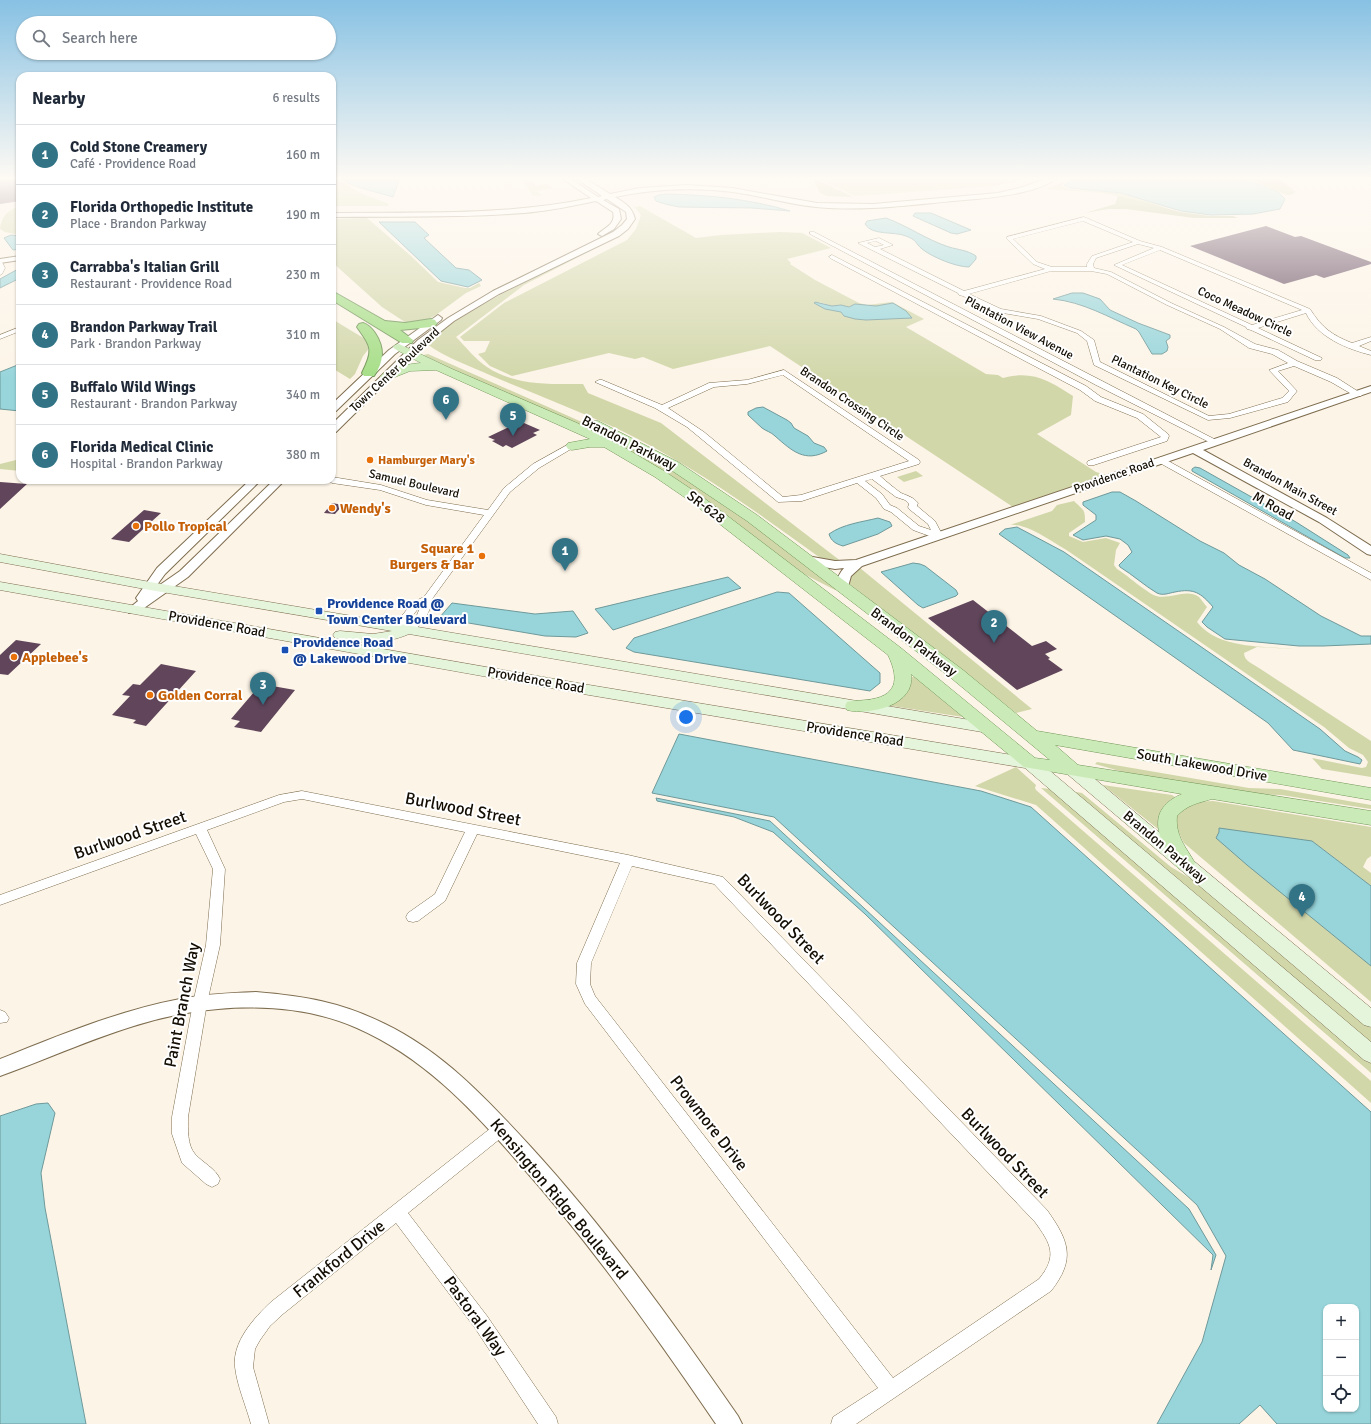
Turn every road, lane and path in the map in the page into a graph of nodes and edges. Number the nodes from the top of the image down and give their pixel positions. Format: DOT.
graph roads {
  1 [pos="577,245"];
  2 [pos="593,245"];
  3 [pos="836,245"];
  4 [pos="1017,245"];
  5 [pos="1128,245"];
  6 [pos="1151,245"];
  7 [pos="1160,248"];
  8 [pos="874,249"];
  9 [pos="16,254"];
  10 [pos="0,256"];
  11 [pos="832,257"];
  12 [pos="16,259"];
  13 [pos="864,260"];
  14 [pos="0,262"];
  15 [pos="846,265"];
  16 [pos="1051,269"];
  17 [pos="1092,269"];
  18 [pos="0,273"];
  19 [pos="959,294"];
  20 [pos="336,297"];
  21 [pos="948,298"];
  22 [pos="940,300"];
  23 [pos="336,310"];
  24 [pos="1308,310"];
  25 [pos="431,323"];
  26 [pos="382,325"];
  27 [pos="363,327"];
  28 [pos="1252,328"];
  29 [pos="16,332"];
  30 [pos="1231,333"];
  31 [pos="0,337"];
  32 [pos="1371,338"];
  33 [pos="409,346"];
  34 [pos="1352,346"];
  35 [pos="1371,354"];
  36 [pos="1318,358"];
  37 [pos="1294,363"];
  38 [pos="440,368"];
  39 [pos="369,373"];
  40 [pos="386,377"];
  41 [pos="599,382"];
  42 [pos="1099,383"];
  43 [pos="1083,388"];
  44 [pos="1371,389"];
  45 [pos="1358,394"];
  46 [pos="336,405"];
  47 [pos="662,408"];
  48 [pos="570,425"];
  49 [pos="336,426"];
  50 [pos="1216,442"];
  51 [pos="607,444"];
  52 [pos="572,446"];
  53 [pos="1194,449"];
  54 [pos="1160,460"];
  55 [pos="1091,463"];
  56 [pos="873,475"];
  57 [pos="858,480"];
  58 [pos="336,481"];
  59 [pos="252,484"];
  60 [pos="276,484"];
  61 [pos="899,496"];
  62 [pos="884,501"];
  63 [pos="912,507"];
  64 [pos="894,510"];
  65 [pos="490,513"];
  66 [pos="938,536"];
  67 [pos="1371,551"];
  68 [pos="0,558"];
  69 [pos="807,560"];
  70 [pos="858,563"];
  71 [pos="1371,577"];
  72 [pos="0,586"];
  73 [pos="150,586"];
  74 [pos="843,587"];
  75 [pos="164,588"];
  76 [pos="831,603"];
  77 [pos="133,610"];
  78 [pos="403,629"];
  79 [pos="279,635"];
  80 [pos="895,652"];
  81 [pos="852,706"];
  82 [pos="988,728"];
  83 [pos="1033,736"];
  84 [pos="1030,763"];
  85 [pos="1072,769"];
  86 [pos="1212,793"];
  87 [pos="1371,794"];
  88 [pos="1371,818"];
  89 [pos="200,829"];
  90 [pos="474,829"];
  91 [pos="628,860"];
  92 [pos="1185,863"];
  93 [pos="0,900"];
  94 [pos="413,917"];
  95 [pos="200,1004"];
  96 [pos="1371,1019"];
  97 [pos="1371,1054"];
  98 [pos="0,1068"];
  99 [pos="501,1129"];
  100 [pos="212,1179"];
  101 [pos="397,1212"];
  102 [pos="890,1390"];
  103 [pos="260,1424"];
  104 [pos="549,1424"];
  105 [pos="730,1424"];
  106 [pos="840,1424"];
  1 -- 25 [label="street, Town Center Boulevard"];
  2 -- 33 [label="street, Town Center Boulevard"];
  3 -- 13 [label="street, Plantation View Avenue"];
  4 -- 16 [label="street"];
  5 -- 17 [label="street"];
  6 -- 7 [label="street"];
  7 -- 24 [label="street, Coco Meadow Circle"];
  7 -- 28 [label="street, Coco Meadow Circle"];
  8 -- 19 [label="street, Plantation Key Circle"];
  9 -- 10 [label="street"];
  11 -- 15 [label="street"];
  12 -- 14 [label="street"];
  13 -- 15 [label="street"];
  13 -- 22 [label="street, Plantation View Avenue"];
  14 -- 18 [label="street"];
  15 -- 43 [label="street"];
  16 -- 17 [label="street"];
  16 -- 19 [label="street"];
  17 -- 30 [label="street"];
  19 -- 37 [label="street, Plantation Key Circle"];
  20 -- 26 [label="highway"];
  21 -- 22 [label="street"];
  22 -- 42 [label="street, Plantation View Avenue"];
  23 -- 27 [label="highway"];
  24 -- 28 [label="street"];
  24 -- 34 [label="street, Coco Meadow Circle"];
  25 -- 26 [label="highway"];
  25 -- 33 [label="street, Town Center Boulevard"];
  26 -- 33 [label="highway"];
  27 -- 33 [label="highway"];
  27 -- 39 [label="highway"];
  28 -- 30 [label="street"];
  28 -- 36 [label="street, Coco Meadow Circle"];
  29 -- 31 [label="street"];
  30 -- 37 [label="street"];
  32 -- 34 [label="street"];
  33 -- 38 [label="main road, Brandon Parkway"];
  33 -- 39 [label="street, Town Center Boulevard"];
  33 -- 40 [label="street, Town Center Boulevard"];
  33 -- 69 [label="main road, Brandon Parkway"];
  34 -- 35 [label="street, Coco Meadow Circle"];
  37 -- 45 [label="street"];
  38 -- 40 [label="main road"];
  38 -- 48 [label="main road, Brandon Parkway"];
  39 -- 46 [label="street, Town Center Boulevard"];
  40 -- 49 [label="street, Town Center Boulevard"];
  41 -- 47 [label="street, Brandon Crossing Circle"];
  42 -- 43 [label="street"];
  42 -- 50 [label="street, Plantation View Avenue"];
  43 -- 55 [label="street"];
  44 -- 45 [label="street, Providence Road"];
  45 -- 50 [label="street, Providence Road"];
  47 -- 56 [label="street, Brandon Crossing Circle"];
  47 -- 57 [label="street, Brandon Crossing Circle"];
  48 -- 51 [label="main road, SR-628"];
  48 -- 52 [label="main road"];
  50 -- 53 [label="street, Providence Road"];
  51 -- 52 [label="main road"];
  51 -- 76 [label="main road, SR-628"];
  52 -- 65 [label="street"];
  53 -- 54 [label="street, Providence Road"];
  53 -- 67 [label="street, Brandon Main Street"];
  54 -- 66 [label="street, Providence Road"];
  54 -- 71 [label="street, M Road"];
  56 -- 57 [label="street, Brandon Crossing Circle"];
  56 -- 61 [label="street"];
  57 -- 62 [label="street"];
  58 -- 65 [label="street, Samuel Boulevard"];
  59 -- 73 [label="street"];
  60 -- 75 [label="street"];
  61 -- 62 [label="street"];
  61 -- 63 [label="street"];
  62 -- 64 [label="street"];
  63 -- 64 [label="street"];
  63 -- 66 [label="street"];
  64 -- 66 [label="street"];
  65 -- 78 [label="street"];
  66 -- 70 [label="street, Providence Road"];
  68 -- 73 [label="main road, Providence Road"];
  69 -- 70 [label="street, Providence Road"];
  69 -- 74 [label="main road, Brandon Parkway"];
  70 -- 74 [label="street, Providence Road"];
  72 -- 77 [label="main road, Providence Road"];
  73 -- 75 [label="main road, Providence Road"];
  73 -- 77 [label="street"];
  74 -- 83 [label="main road, Brandon Parkway"];
  75 -- 77 [label="street"];
  75 -- 78 [label="main road, Providence Road"];
  76 -- 80 [label="main road, Brandon Parkway"];
  77 -- 79 [label="main road, Providence Road"];
  78 -- 79 [label="main road"];
  78 -- 81 [label="main road, Providence Road"];
  79 -- 84 [label="main road, Providence Road"];
  80 -- 81 [label="main road"];
  80 -- 82 [label="main road, Brandon Parkway"];
  81 -- 82 [label="main road, Providence Road"];
  82 -- 83 [label="main road, Providence Road"];
  82 -- 84 [label="main road, Brandon Parkway"];
  83 -- 85 [label="main road, Brandon Parkway"];
  83 -- 87 [label="main road, South Lakewood Drive"];
  84 -- 85 [label="main road, Providence Road"];
  84 -- 97 [label="main road, Brandon Parkway"];
  85 -- 86 [label="main road, South Lakewood Drive"];
  85 -- 92 [label="main road, Brandon Parkway"];
  86 -- 88 [label="main road, South Lakewood Drive"];
  86 -- 92 [label="main road"];
  89 -- 90 [label="street, Burlwood Street"];
  89 -- 93 [label="street, Burlwood Street"];
  89 -- 95 [label="street, Paint Branch Way"];
  90 -- 91 [label="street, Burlwood Street"];
  90 -- 94 [label="street"];
  91 -- 102 [label="street, Prowmore Drive"];
  91 -- 102 [label="street, Burlwood Street"];
  92 -- 96 [label="main road, Brandon Parkway"];
  95 -- 98 [label="street, Kensington Ridge Boulevard"];
  95 -- 99 [label="street, Kensington Ridge Boulevard"];
  95 -- 100 [label="street, Paint Branch Way"];
  99 -- 101 [label="street, Frankford Drive"];
  99 -- 105 [label="street, Kensington Ridge Boulevard"];
  101 -- 103 [label="street, Frankford Drive"];
  101 -- 104 [label="street, Pastoral Way"];
  102 -- 106 [label="street, Burlwood Street"];
}
